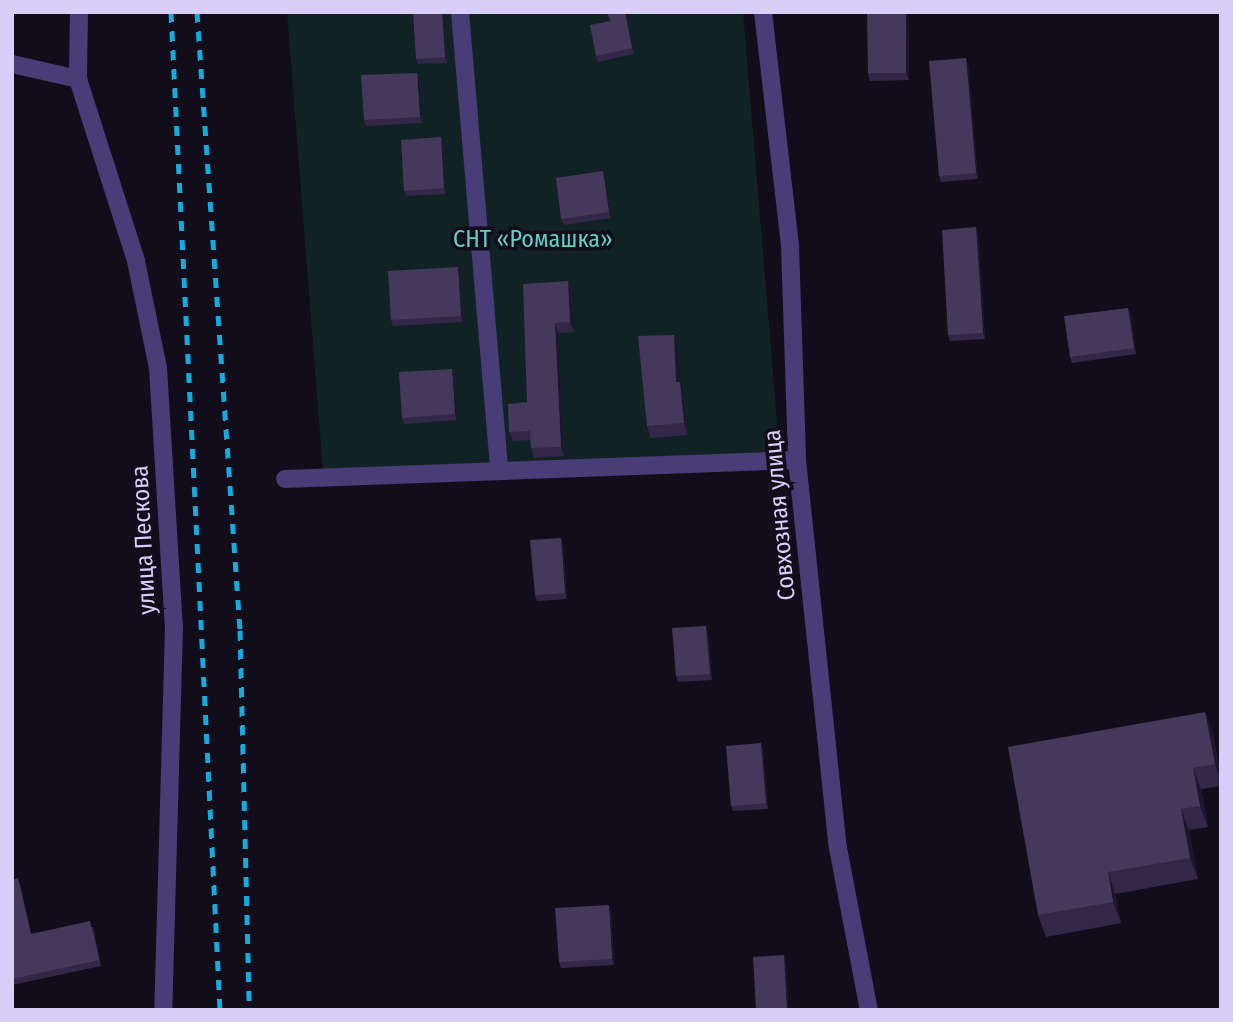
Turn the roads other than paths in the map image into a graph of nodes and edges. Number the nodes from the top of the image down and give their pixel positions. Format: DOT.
graph roads {
  1 [pos="79,12"];
  2 [pos="460,12"];
  3 [pos="763,12"];
  4 [pos="12,64"];
  5 [pos="78,79"];
  6 [pos="797,460"];
  7 [pos="499,469"];
  8 [pos="285,479"];
  9 [pos="163,1010"];
  10 [pos="869,1010"];
  1 -- 5 [label="street, улица Пескова"];
  2 -- 7 [label="street"];
  3 -- 6 [label="street, Совхозная улица"];
  4 -- 5 [label="street"];
  5 -- 9 [label="street, улица Пескова"];
  6 -- 7 [label="street"];
  6 -- 10 [label="street, Совхозная улица"];
  7 -- 8 [label="street"];
}
